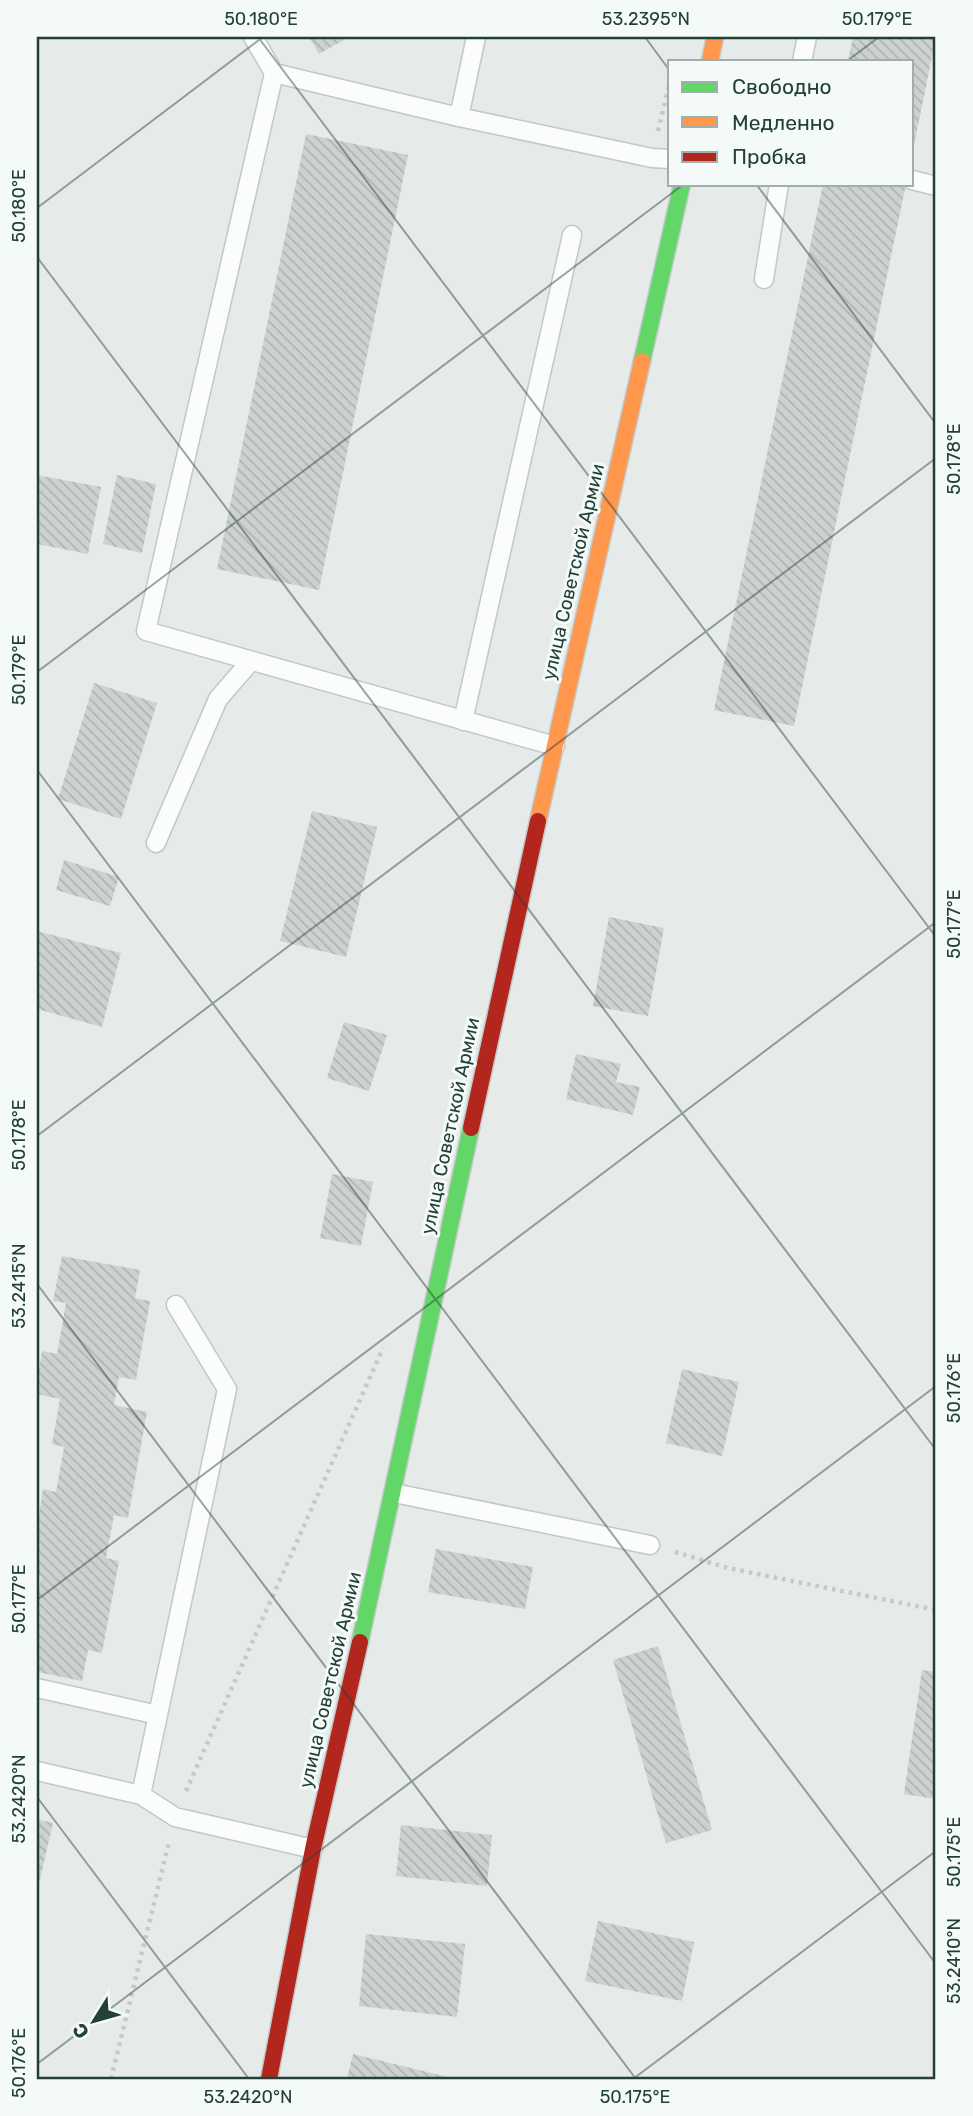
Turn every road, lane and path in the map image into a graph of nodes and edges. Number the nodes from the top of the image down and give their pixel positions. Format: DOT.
graph roads {
  1 [pos="253,37"];
  2 [pos="475,37"];
  3 [pos="716,37"];
  4 [pos="807,37"];
  5 [pos="710,60"];
  6 [pos="802,60"];
  7 [pos="274,73"];
  8 [pos="668,90"];
  9 [pos="459,117"];
  10 [pos="652,158"];
  11 [pos="668,159"];
  12 [pos="914,180"];
  13 [pos="682,186"];
  14 [pos="779,186"];
  15 [pos="936,186"];
  16 [pos="572,235"];
  17 [pos="764,279"];
  18 [pos="251,661"];
  19 [pos="463,721"];
  20 [pos="555,746"];
  21 [pos="156,843"];
  22 [pos="176,1305"];
  23 [pos="384,1346"];
  24 [pos="394,1493"];
  25 [pos="650,1545"];
  26 [pos="936,1610"];
  27 [pos="37,1688"];
  28 [pos="158,1715"];
  29 [pos="37,1771"];
  30 [pos="141,1794"];
  31 [pos="175,1817"];
  32 [pos="313,1849"];
  33 [pos="111,2079"];
  34 [pos="269,2079"];
  1 -- 7 [label="lane"];
  2 -- 9 [label="lane"];
  3 -- 5 [label="street"];
  4 -- 6 [label="lane"];
  7 -- 9 [label="lane"];
  7 -- 18 [label="lane"];
  8 -- 10 [label="path"];
  9 -- 10 [label="lane"];
  10 -- 11 [label="lane"];
  12 -- 15 [label="lane"];
  13 -- 20 [label="street, улица Советской Армии"];
  14 -- 17 [label="lane"];
  16 -- 19 [label="lane"];
  18 -- 19 [label="lane"];
  18 -- 21 [label="lane"];
  19 -- 20 [label="lane"];
  20 -- 24 [label="street, улица Советской Армии"];
  22 -- 28 [label="lane"];
  23 -- 31 [label="path"];
  24 -- 25 [label="lane"];
  24 -- 32 [label="street, улица Советской Армии"];
  25 -- 26 [label="path"];
  27 -- 28 [label="lane"];
  28 -- 30 [label="lane"];
  29 -- 30 [label="lane"];
  30 -- 31 [label="lane"];
  31 -- 32 [label="lane"];
  31 -- 33 [label="path"];
  32 -- 34 [label="street, улица Советской Армии"];
}
